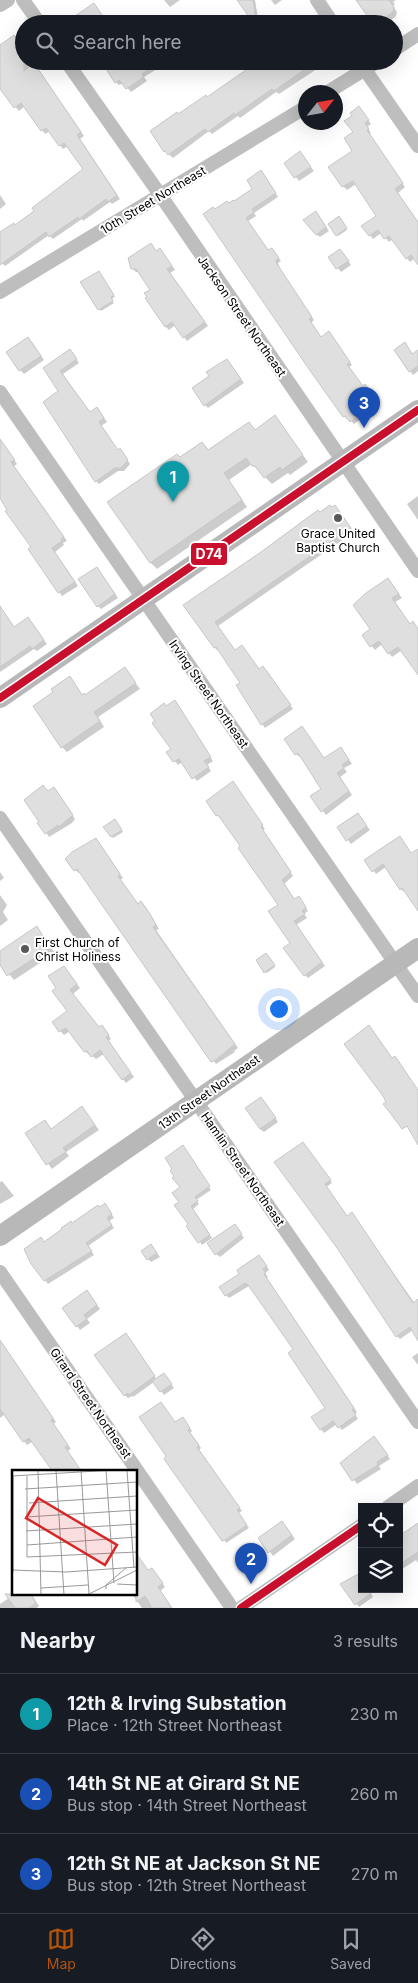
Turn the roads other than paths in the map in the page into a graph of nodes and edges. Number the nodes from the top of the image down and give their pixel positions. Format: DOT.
graph roads {
  1 [pos="8,0"];
  2 [pos="24,0"];
  3 [pos="317,0"];
  4 [pos="0,5"];
  5 [pos="34,15"];
  6 [pos="328,15"];
  7 [pos="418,34"];
  8 [pos="403,44"];
  9 [pos="72,70"];
  10 [pos="357,70"];
  11 [pos="365,70"];
  12 [pos="337,85"];
  13 [pos="298,112"];
  14 [pos="418,146"];
  15 [pos="160,196"];
  16 [pos="0,292"];
  17 [pos="0,392"];
  18 [pos="418,410"];
  19 [pos="343,462"];
  20 [pos="418,571"];
  21 [pos="144,599"];
  22 [pos="0,698"];
  23 [pos="0,818"];
  24 [pos="418,948"];
  25 [pos="396,963"];
  26 [pos="418,996"];
  27 [pos="196,1102"];
  28 [pos="0,1236"];
  29 [pos="0,1272"];
  30 [pos="418,1422"];
  31 [pos="137,1470"];
  32 [pos="138,1472"];
  33 [pos="418,1486"];
  34 [pos="394,1503"];
  35 [pos="358,1528"];
  36 [pos="232,1608"];
  37 [pos="241,1608"];
  1 -- 4 [label="street"];
  2 -- 5 [label="street"];
  3 -- 6 [label="street"];
  7 -- 8 [label="street"];
  9 -- 15 [label="street, Jackson Street Northeast"];
  10 -- 12 [label="street"];
  11 -- 14 [label="street"];
  13 -- 15 [label="street, 10th Street Northeast"];
  15 -- 16 [label="street, 10th Street Northeast"];
  15 -- 19 [label="street, Jackson Street Northeast"];
  17 -- 21 [label="street, Irving Street Northeast"];
  18 -- 19 [label="street"];
  19 -- 20 [label="street, Jackson Street Northeast"];
  19 -- 21 [label="street"];
  21 -- 22 [label="street"];
  21 -- 25 [label="street, Irving Street Northeast"];
  23 -- 27 [label="street, Hamlin Street Northeast"];
  24 -- 25 [label="street, 13th Street Northeast"];
  25 -- 26 [label="street, Irving Street Northeast"];
  25 -- 27 [label="street, 13th Street Northeast"];
  27 -- 28 [label="street, 13th Street Northeast"];
  27 -- 30 [label="street, Hamlin Street Northeast"];
  29 -- 31 [label="street, Girard Street Northeast"];
  32 -- 36 [label="street, Girard Street Northeast"];
  33 -- 34 [label="street"];
  35 -- 37 [label="street"];
}
